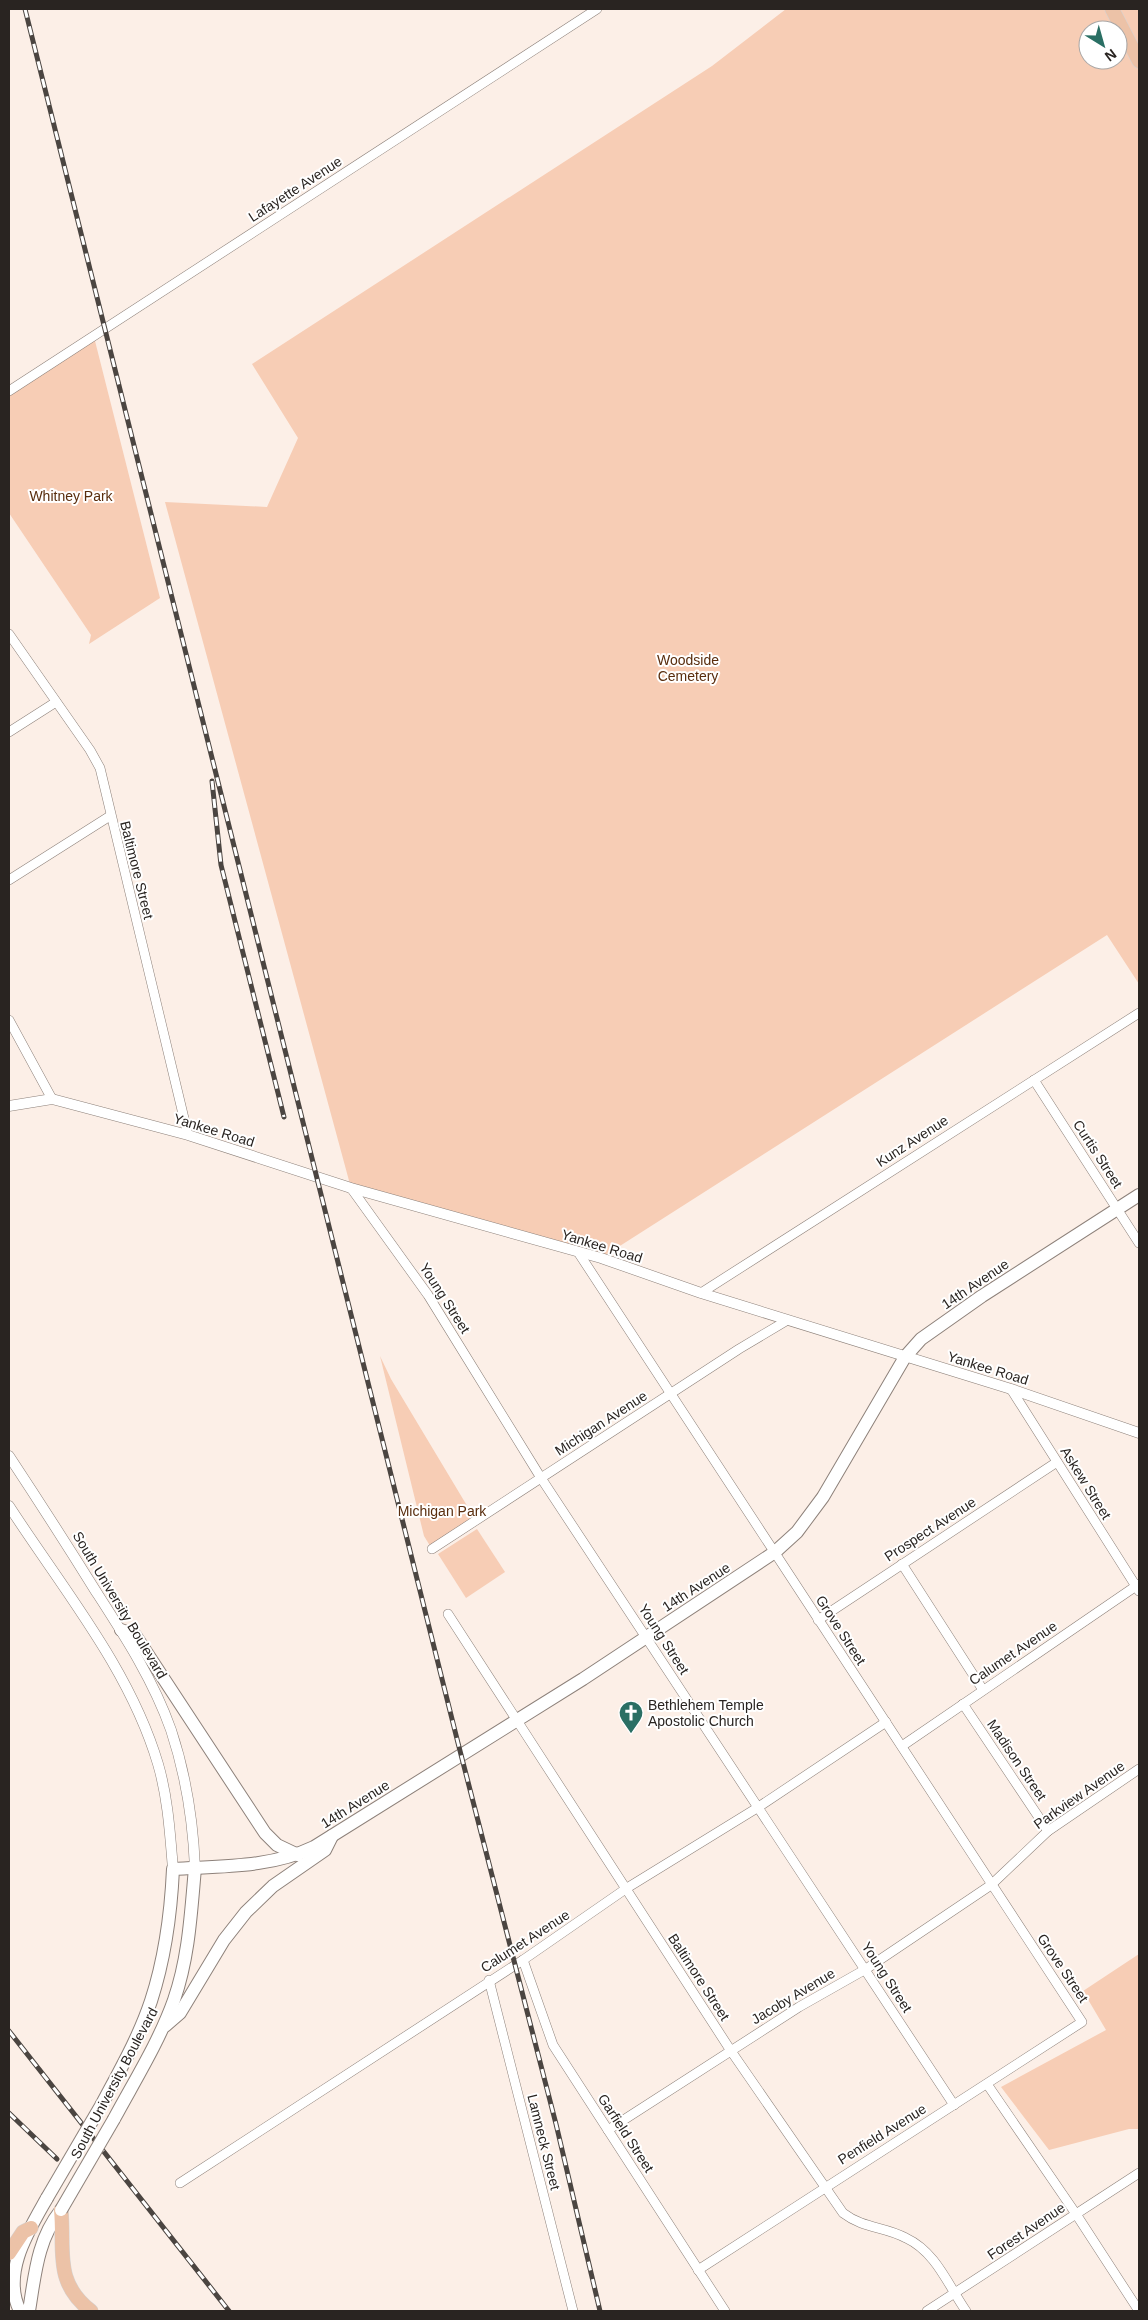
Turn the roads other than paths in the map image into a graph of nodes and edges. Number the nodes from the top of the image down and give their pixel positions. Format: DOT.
graph roads {
  1 [pos="597,9"];
  2 [pos="1112,9"];
  3 [pos="1139,60"];
  4 [pos="9,392"];
  5 [pos="9,634"];
  6 [pos="56,702"];
  7 [pos="9,732"];
  8 [pos="110,816"];
  9 [pos="9,880"];
  10 [pos="1139,1013"];
  11 [pos="9,1020"];
  12 [pos="1034,1080"];
  13 [pos="52,1099"];
  14 [pos="9,1106"];
  15 [pos="188,1135"];
  16 [pos="352,1188"];
  17 [pos="1139,1195"];
  18 [pos="1118,1209"];
  19 [pos="1139,1243"];
  20 [pos="578,1252"];
  21 [pos="701,1293"];
  22 [pos="786,1321"];
  23 [pos="905,1357"];
  24 [pos="1011,1389"];
  25 [pos="670,1394"];
  26 [pos="1139,1433"];
  27 [pos="9,1456"];
  28 [pos="1057,1462"];
  29 [pos="541,1478"];
  30 [pos="9,1506"];
  31 [pos="432,1549"];
  32 [pos="775,1552"];
  33 [pos="902,1564"];
  34 [pos="1138,1587"];
  35 [pos="448,1614"];
  36 [pos="818,1620"];
  37 [pos="121,1630"];
  38 [pos="647,1637"];
  39 [pos="982,1690"];
  40 [pos="963,1704"];
  41 [pos="518,1718"];
  42 [pos="886,1722"];
  43 [pos="902,1746"];
  44 [pos="1139,1769"];
  45 [pos="756,1808"];
  46 [pos="1048,1831"];
  47 [pos="333,1835"];
  48 [pos="298,1855"];
  49 [pos="195,1868"];
  50 [pos="173,1869"];
  51 [pos="991,1885"];
  52 [pos="627,1888"];
  53 [pos="523,1960"];
  54 [pos="866,1969"];
  55 [pos="489,1980"];
  56 [pos="1082,2022"];
  57 [pos="163,2028"];
  58 [pos="731,2051"];
  59 [pos="987,2084"];
  60 [pos="954,2105"];
  61 [pos="608,2130"];
  62 [pos="1139,2173"];
  63 [pos="180,2183"];
  64 [pos="824,2187"];
  65 [pos="61,2210"];
  66 [pos="1076,2214"];
  67 [pos="31,2228"];
  68 [pos="9,2253"];
  69 [pos="698,2270"];
  70 [pos="954,2294"];
  71 [pos="20,2311"];
  72 [pos="29,2311"];
  73 [pos="91,2311"];
  74 [pos="573,2311"];
  75 [pos="726,2311"];
  76 [pos="927,2311"];
  77 [pos="966,2311"];
  78 [pos="1139,2311"];
  1 -- 4 [label="street, Lafayette Avenue"];
  2 -- 3 [label="main road"];
  5 -- 6 [label="street, Baltimore Street"];
  6 -- 7 [label="street"];
  6 -- 8 [label="street, Baltimore Street"];
  8 -- 9 [label="street"];
  8 -- 15 [label="street, Baltimore Street"];
  10 -- 12 [label="street, Kunz Avenue"];
  11 -- 13 [label="street"];
  12 -- 18 [label="street, Curtis Street"];
  12 -- 21 [label="street, Kunz Avenue"];
  13 -- 14 [label="street"];
  13 -- 15 [label="street, Yankee Road"];
  15 -- 16 [label="street, Yankee Road"];
  16 -- 20 [label="street, Yankee Road"];
  16 -- 29 [label="street, Young Street"];
  17 -- 18 [label="main road, 14th Avenue"];
  18 -- 19 [label="street, Curtis Street"];
  18 -- 23 [label="main road, 14th Avenue"];
  20 -- 21 [label="street, Yankee Road"];
  20 -- 25 [label="street, Grove Street"];
  21 -- 22 [label="street, Yankee Road"];
  22 -- 23 [label="street, Yankee Road"];
  22 -- 25 [label="street, Michigan Avenue"];
  23 -- 24 [label="street, Yankee Road"];
  23 -- 32 [label="main road, 14th Avenue"];
  24 -- 26 [label="street, Yankee Road"];
  24 -- 28 [label="street, Askew Street"];
  25 -- 29 [label="street, Michigan Avenue"];
  25 -- 32 [label="street, Grove Street"];
  27 -- 37 [label="street, South University Boulevard"];
  28 -- 33 [label="street, Prospect Avenue"];
  28 -- 34 [label="street, Askew Street"];
  29 -- 31 [label="street, Michigan Avenue"];
  29 -- 38 [label="street, Young Street"];
  30 -- 50 [label="street, South University Boulevard"];
  32 -- 36 [label="street, Grove Street"];
  32 -- 38 [label="main road, 14th Avenue"];
  33 -- 36 [label="street, Prospect Avenue"];
  33 -- 39 [label="street"];
  34 -- 39 [label="street, Calumet Avenue"];
  35 -- 41 [label="street, Baltimore Street"];
  36 -- 42 [label="street, Grove Street"];
  37 -- 48 [label="main road"];
  37 -- 49 [label="street, South University Boulevard"];
  38 -- 41 [label="main road, 14th Avenue"];
  38 -- 45 [label="street, Young Street"];
  39 -- 40 [label="street, Calumet Avenue"];
  40 -- 43 [label="street, Calumet Avenue"];
  40 -- 46 [label="street, Madison Street"];
  41 -- 47 [label="main road, 14th Avenue"];
  41 -- 52 [label="street, Baltimore Street"];
  42 -- 43 [label="street, Grove Street"];
  42 -- 45 [label="street, Calumet Avenue"];
  43 -- 51 [label="street, Grove Street"];
  44 -- 46 [label="street, Parkview Avenue"];
  45 -- 52 [label="street, Calumet Avenue"];
  45 -- 54 [label="street, Young Street"];
  46 -- 51 [label="street, Parkview Avenue"];
  47 -- 48 [label="main road, 14th Avenue"];
  47 -- 57 [label="main road"];
  48 -- 49 [label="main road, 14th Avenue"];
  49 -- 50 [label="main road, 14th Avenue"];
  49 -- 57 [label="main road, South University Boulevard"];
  50 -- 67 [label="main road, South University Boulevard, bridge"];
  51 -- 54 [label="street, Jacoby Avenue"];
  51 -- 56 [label="street, Grove Street"];
  52 -- 53 [label="street, Calumet Avenue"];
  52 -- 58 [label="street, Baltimore Street"];
  53 -- 55 [label="street, Calumet Avenue"];
  53 -- 61 [label="street, Garfield Street"];
  54 -- 58 [label="street, Jacoby Avenue"];
  54 -- 60 [label="street, Young Street"];
  55 -- 63 [label="street, Calumet Avenue"];
  55 -- 74 [label="street, Lamneck Street"];
  56 -- 59 [label="street, Penfield Avenue"];
  57 -- 65 [label="main road, South University Boulevard, bridge"];
  58 -- 61 [label="street, Jacoby Avenue"];
  58 -- 64 [label="street, Baltimore Street"];
  59 -- 60 [label="street, Penfield Avenue"];
  59 -- 66 [label="street"];
  60 -- 64 [label="street, Penfield Avenue"];
  61 -- 69 [label="street, Garfield Street"];
  62 -- 66 [label="street, Forest Avenue"];
  64 -- 69 [label="street, Penfield Avenue"];
  64 -- 70 [label="street, Baltimore Street"];
  65 -- 72 [label="main road, South University Boulevard"];
  65 -- 73 [label="main road"];
  66 -- 70 [label="street, Forest Avenue"];
  66 -- 78 [label="street"];
  67 -- 68 [label="main road"];
  67 -- 71 [label="main road, South University Boulevard"];
  69 -- 75 [label="street, Garfield Street"];
  70 -- 76 [label="street, Forest Avenue"];
  70 -- 77 [label="street, Baltimore Street"];
}
